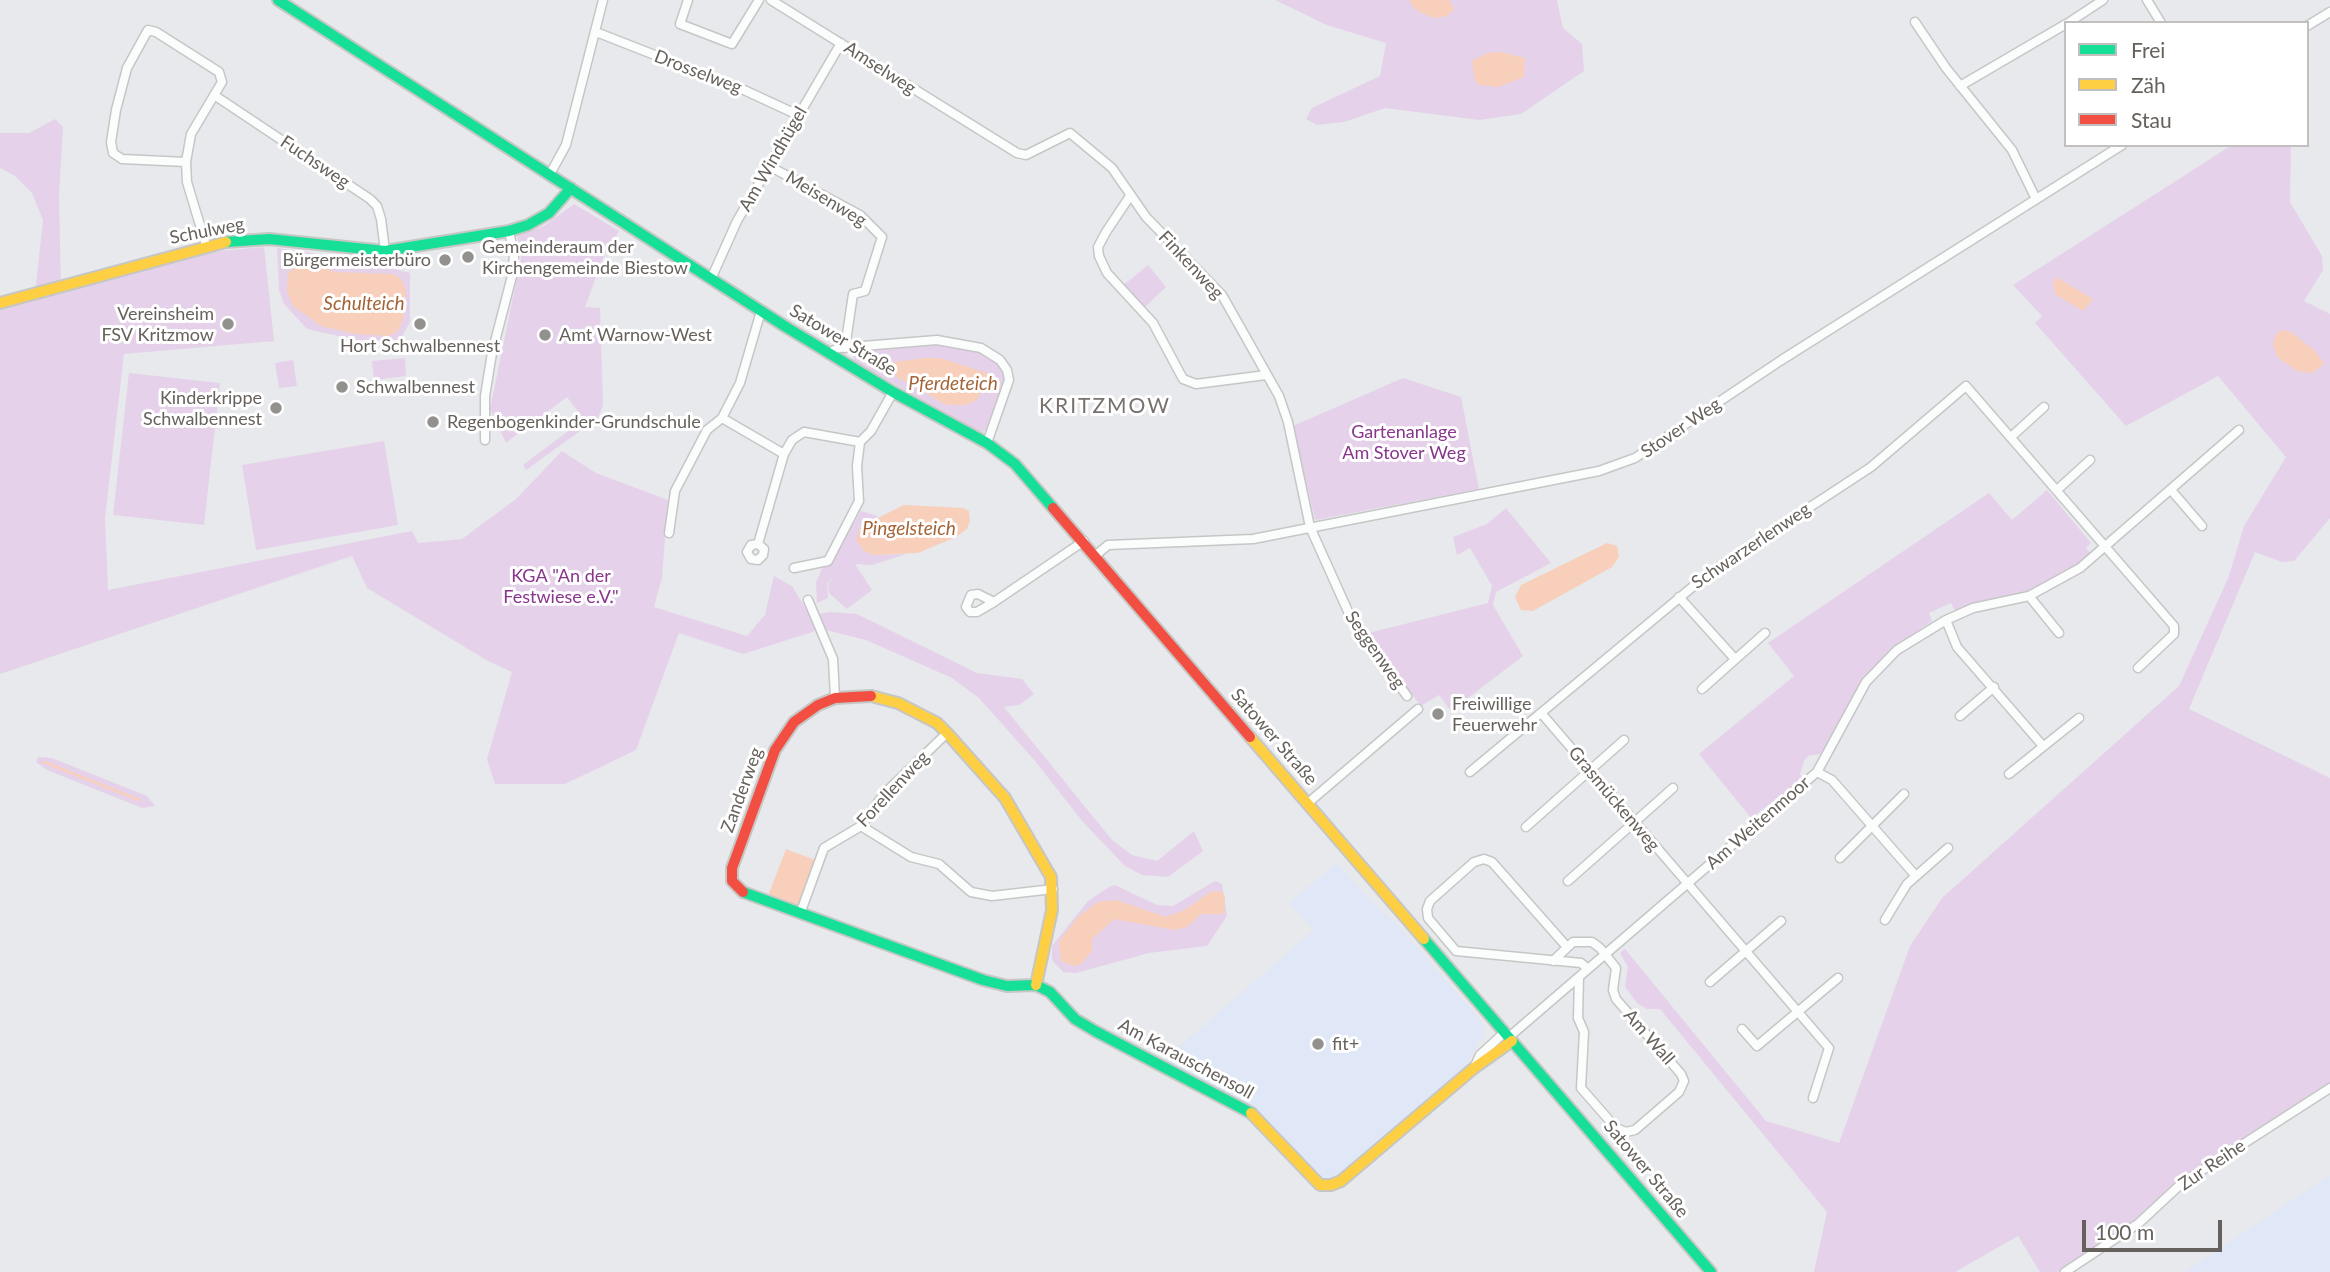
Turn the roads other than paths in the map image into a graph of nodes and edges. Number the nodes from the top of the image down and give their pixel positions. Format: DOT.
graph roads {
  1 [pos="278,0"];
  2 [pos="603,0"];
  3 [pos="688,0"];
  4 [pos="759,0"];
  5 [pos="771,0"];
  6 [pos="2104,0"];
  7 [pos="2147,0"];
  8 [pos="2327,14"];
  9 [pos="2070,21"];
  10 [pos="2160,21"];
  11 [pos="1915,22"];
  12 [pos="2064,25"];
  13 [pos="2309,25"];
  14 [pos="596,32"];
  15 [pos="841,43"];
  16 [pos="1960,86"];
  17 [pos="214,95"];
  18 [pos="798,115"];
  19 [pos="990,134"];
  20 [pos="2119,147"];
  21 [pos="186,162"];
  22 [pos="769,166"];
  23 [pos="550,174"];
  24 [pos="571,188"];
  25 [pos="1130,196"];
  26 [pos="2036,199"];
  27 [pos="509,231"];
  28 [pos="206,246"];
  29 [pos="385,251"];
  30 [pos="711,279"];
  31 [pos="0,303"];
  32 [pos="761,311"];
  33 [pos="845,348"];
  34 [pos="829,353"];
  35 [pos="1266,375"];
  36 [pos="893,392"];
  37 [pos="2045,407"];
  38 [pos="722,418"];
  39 [pos="2239,430"];
  40 [pos="2011,437"];
  41 [pos="485,440"];
  42 [pos="860,442"];
  43 [pos="987,443"];
  44 [pos="784,454"];
  45 [pos="2090,460"];
  46 [pos="2057,490"];
  47 [pos="2171,490"];
  48 [pos="2202,526"];
  49 [pos="1310,527"];
  50 [pos="669,533"];
  51 [pos="1084,541"];
  52 [pos="758,544"];
  53 [pos="2106,545"];
  54 [pos="1096,555"];
  55 [pos="794,568"];
  56 [pos="2029,596"];
  57 [pos="1679,597"];
  58 [pos="808,600"];
  59 [pos="994,602"];
  60 [pos="1946,620"];
  61 [pos="1765,633"];
  62 [pos="2059,633"];
  63 [pos="1735,659"];
  64 [pos="2138,668"];
  65 [pos="1994,687"];
  66 [pos="1702,689"];
  67 [pos="1407,695"];
  68 [pos="835,698"];
  69 [pos="1418,709"];
  70 [pos="1542,714"];
  71 [pos="1960,716"];
  72 [pos="2079,718"];
  73 [pos="947,733"];
  74 [pos="1624,740"];
  75 [pos="2043,746"];
  76 [pos="1591,769"];
  77 [pos="1470,772"];
  78 [pos="1817,772"];
  79 [pos="2009,774"];
  80 [pos="1673,788"];
  81 [pos="1904,794"];
  82 [pos="1308,803"];
  83 [pos="1634,822"];
  84 [pos="861,826"];
  85 [pos="1526,827"];
  86 [pos="1872,827"];
  87 [pos="1948,848"];
  88 [pos="1840,858"];
  89 [pos="1915,875"];
  90 [pos="1568,881"];
  91 [pos="1686,884"];
  92 [pos="1053,889"];
  93 [pos="800,914"];
  94 [pos="1885,920"];
  95 [pos="1782,921"];
  96 [pos="1567,947"];
  97 [pos="1744,951"];
  98 [pos="1606,954"];
  99 [pos="1553,961"];
  100 [pos="1588,970"];
  101 [pos="1579,977"];
  102 [pos="1838,978"];
  103 [pos="1710,982"];
  104 [pos="1036,985"];
  105 [pos="1797,1014"];
  106 [pos="1742,1029"];
  107 [pos="1509,1036"];
  108 [pos="2330,1088"];
  109 [pos="1813,1098"];
  110 [pos="1711,1272"];
  111 [pos="2065,1272"];
  1 -- 23 [label="street, Satower Straße"];
  2 -- 14 [label="street"];
  3 -- 4 [label="street"];
  5 -- 15 [label="street, Amselweg"];
  6 -- 9 [label="street"];
  7 -- 10 [label="street"];
  8 -- 13 [label="street"];
  11 -- 16 [label="street"];
  12 -- 16 [label="street"];
  14 -- 18 [label="street, Drosselweg"];
  14 -- 23 [label="street"];
  15 -- 18 [label="street, Am Windhügel"];
  15 -- 19 [label="street, Amselweg"];
  16 -- 26 [label="street"];
  17 -- 21 [label="street"];
  17 -- 21 [label="street"];
  17 -- 29 [label="street, Fuchsweg"];
  18 -- 22 [label="street, Am Windhügel"];
  19 -- 25 [label="street, Finkenweg"];
  20 -- 26 [label="street, Stover Weg"];
  21 -- 28 [label="street"];
  22 -- 30 [label="street, Am Windhügel"];
  22 -- 33 [label="street, Meisenweg"];
  23 -- 24 [label="street, Satower Straße"];
  24 -- 27 [label="street, Schulweg"];
  24 -- 30 [label="street, Satower Straße"];
  25 -- 35 [label="street, Finkenweg"];
  25 -- 35 [label="street"];
  26 -- 49 [label="street, Stover Weg"];
  27 -- 29 [label="street, Schulweg"];
  27 -- 41 [label="street"];
  28 -- 29 [label="street, Schulweg"];
  28 -- 31 [label="street, Schulweg"];
  30 -- 32 [label="street, Satower Straße"];
  32 -- 34 [label="street, Satower Straße"];
  32 -- 38 [label="street"];
  33 -- 34 [label="street"];
  33 -- 43 [label="street"];
  34 -- 36 [label="street, Satower Straße"];
  35 -- 49 [label="street, Finkenweg"];
  36 -- 42 [label="street"];
  36 -- 43 [label="street, Satower Straße"];
  37 -- 40 [label="street"];
  38 -- 44 [label="street"];
  38 -- 50 [label="street"];
  39 -- 47 [label="street, Am Weitenmoor"];
  40 -- 46 [label="street"];
  40 -- 57 [label="street, Schwarzerlenweg"];
  42 -- 44 [label="street"];
  42 -- 55 [label="street"];
  43 -- 51 [label="street, Satower Straße"];
  44 -- 52 [label="street"];
  45 -- 46 [label="street"];
  46 -- 53 [label="street"];
  47 -- 48 [label="street"];
  47 -- 53 [label="street, Am Weitenmoor"];
  49 -- 54 [label="street, Stover Weg"];
  49 -- 67 [label="street, Seggenweg"];
  51 -- 54 [label="street, Satower Straße"];
  51 -- 59 [label="street"];
  53 -- 56 [label="street, Am Weitenmoor"];
  53 -- 64 [label="street"];
  54 -- 82 [label="street, Satower Straße"];
  56 -- 60 [label="street, Am Weitenmoor"];
  56 -- 62 [label="street"];
  57 -- 63 [label="street"];
  57 -- 70 [label="street, Schwarzerlenweg"];
  58 -- 68 [label="street"];
  60 -- 65 [label="street"];
  60 -- 78 [label="street, Am Weitenmoor"];
  61 -- 63 [label="street"];
  63 -- 66 [label="street"];
  65 -- 71 [label="street"];
  65 -- 75 [label="street"];
  68 -- 73 [label="street, Zanderweg"];
  68 -- 93 [label="street, Zanderweg"];
  69 -- 82 [label="street, Satower Straße"];
  70 -- 76 [label="street, Grasmückenweg"];
  70 -- 77 [label="street"];
  72 -- 75 [label="street"];
  73 -- 84 [label="street, Forellenweg"];
  73 -- 92 [label="street, Zanderweg"];
  74 -- 76 [label="street"];
  75 -- 79 [label="street"];
  76 -- 83 [label="street, Grasmückenweg"];
  76 -- 85 [label="street"];
  78 -- 86 [label="street"];
  78 -- 91 [label="street, Am Weitenmoor"];
  80 -- 83 [label="street"];
  81 -- 86 [label="street"];
  82 -- 107 [label="street, Satower Straße"];
  83 -- 90 [label="street"];
  83 -- 91 [label="street, Grasmückenweg"];
  84 -- 92 [label="street"];
  84 -- 93 [label="street, Forellenweg"];
  86 -- 88 [label="street"];
  86 -- 89 [label="street"];
  87 -- 89 [label="street"];
  89 -- 94 [label="street"];
  91 -- 97 [label="street, Grasmückenweg"];
  91 -- 98 [label="street, Am Weitenmoor"];
  92 -- 104 [label="street, Zanderweg"];
  93 -- 104 [label="street, Zanderweg"];
  95 -- 97 [label="street"];
  96 -- 98 [label="street"];
  96 -- 99 [label="street"];
  96 -- 99 [label="street"];
  97 -- 103 [label="street"];
  97 -- 105 [label="street, Grasmückenweg"];
  98 -- 100 [label="street, Am Weitenmoor"];
  98 -- 101 [label="street, Am Wall"];
  99 -- 100 [label="street"];
  100 -- 101 [label="street, Am Weitenmoor"];
  101 -- 107 [label="street, Am Weitenmoor"];
  102 -- 105 [label="street"];
  104 -- 107 [label="street, Am Karauschensoll"];
  105 -- 106 [label="street"];
  105 -- 109 [label="street, Grasmückenweg"];
  107 -- 110 [label="street, Satower Straße"];
  108 -- 111 [label="street, Zur Reihe"];
}
